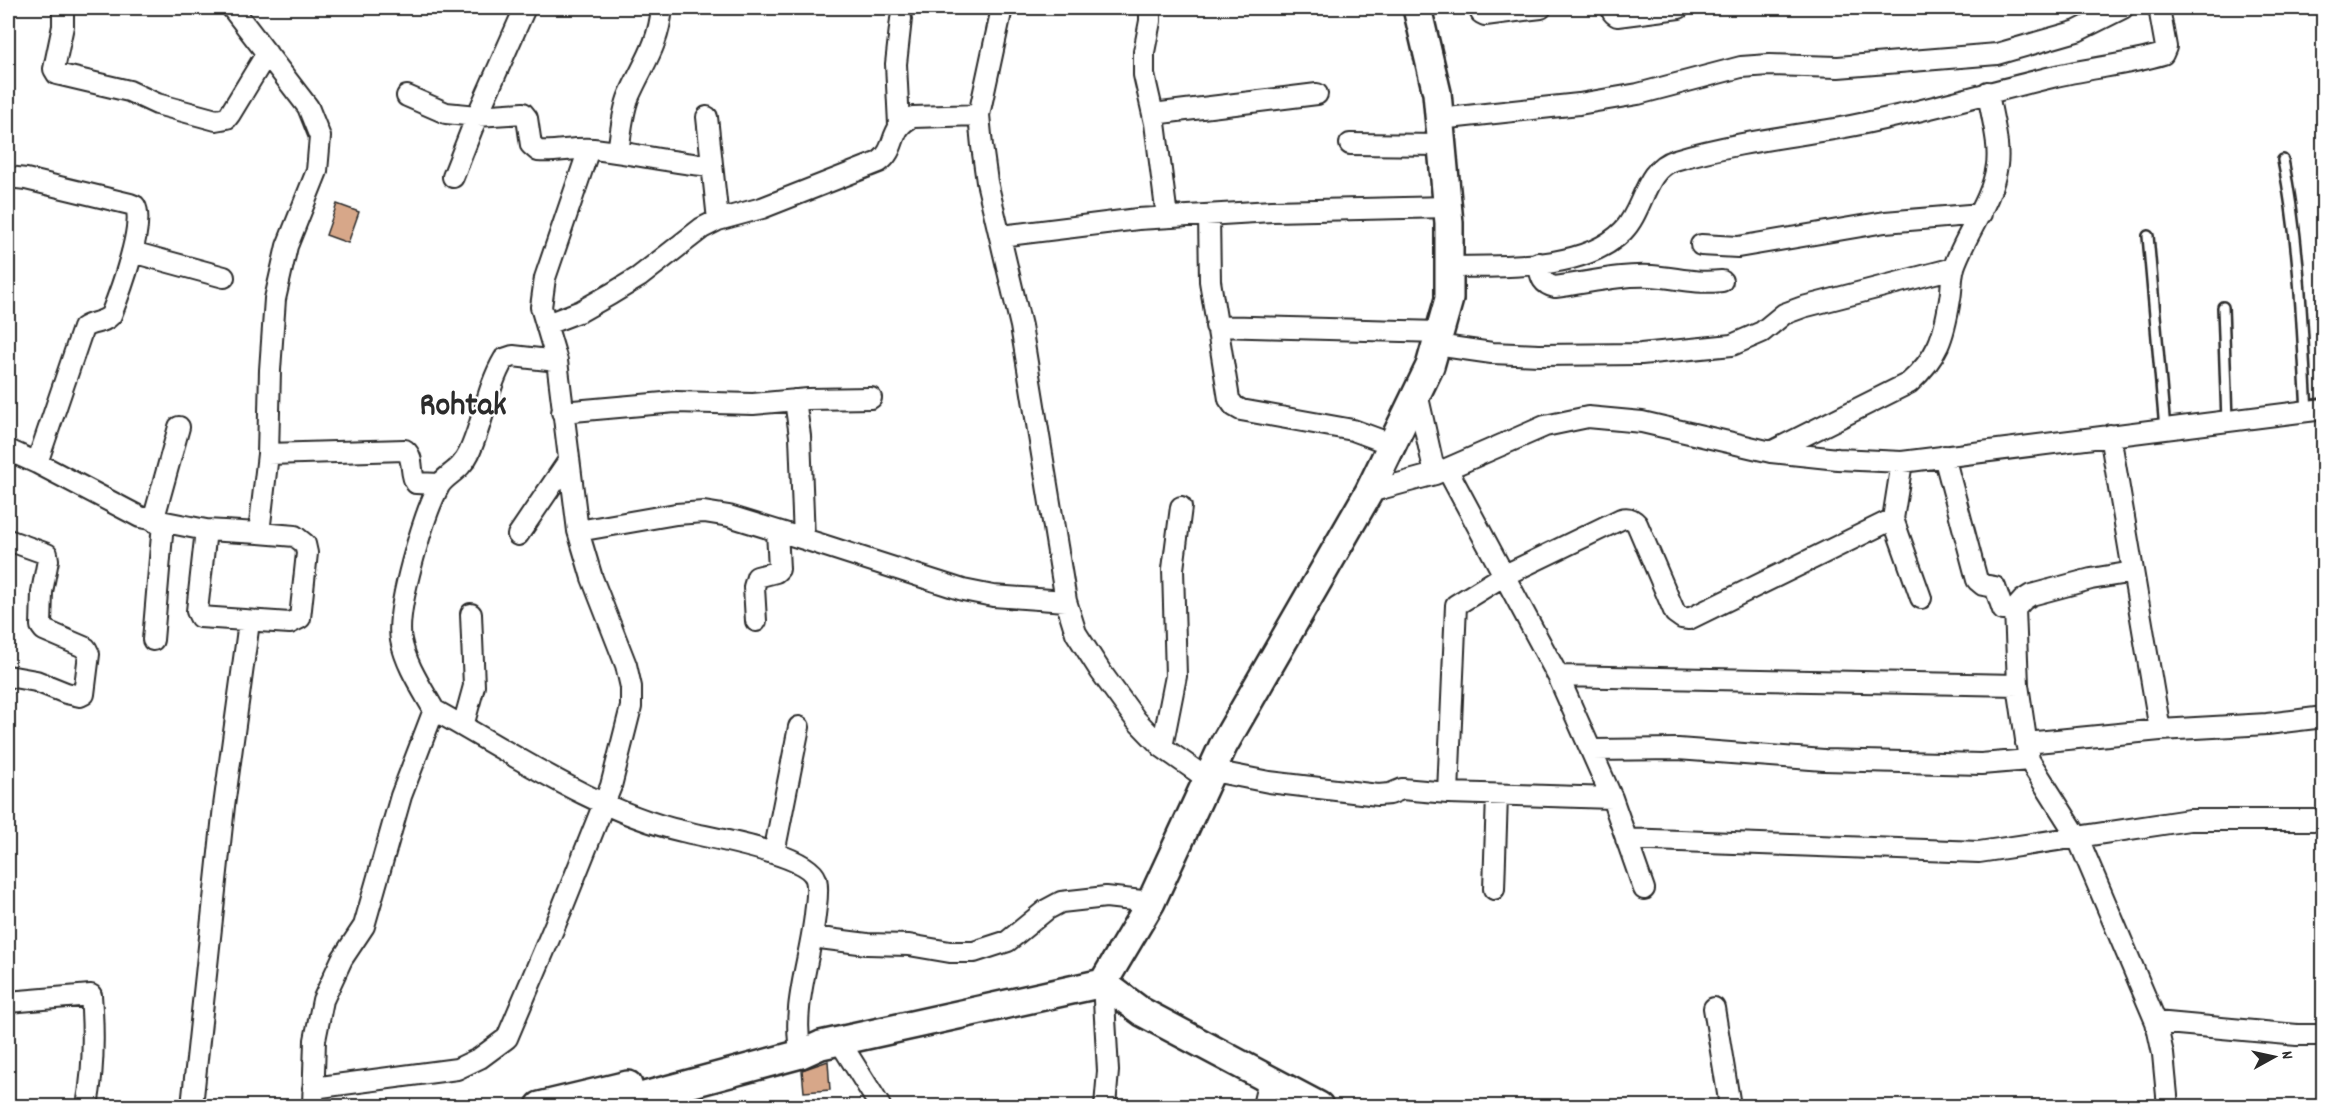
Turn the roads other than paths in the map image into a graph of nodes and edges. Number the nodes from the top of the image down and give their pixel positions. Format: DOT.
graph roads {
  1 [pos="63,8"];
  2 [pos="232,8"];
  3 [pos="525,8"];
  4 [pos="662,8"];
  5 [pos="1002,8"];
  6 [pos="1150,8"];
  7 [pos="1417,8"];
  8 [pos="1479,8"];
  9 [pos="1541,8"];
  10 [pos="1612,8"];
  11 [pos="1679,8"];
  12 [pos="2123,8"];
  13 [pos="2159,8"];
  14 [pos="901,19"];
  15 [pos="267,53"];
  16 [pos="1988,92"];
  17 [pos="1317,94"];
  18 [pos="407,96"];
  19 [pos="1153,114"];
  20 [pos="979,115"];
  21 [pos="477,116"];
  22 [pos="707,117"];
  23 [pos="899,125"];
  24 [pos="1441,132"];
  25 [pos="1350,144"];
  26 [pos="589,149"];
  27 [pos="618,152"];
  28 [pos="2283,160"];
  29 [pos="712,166"];
  30 [pos="8,177"];
  31 [pos="453,177"];
  32 [pos="1448,207"];
  33 [pos="1981,214"];
  34 [pos="1209,215"];
  35 [pos="1167,217"];
  36 [pos="718,220"];
  37 [pos="1001,236"];
  38 [pos="2148,236"];
  39 [pos="1701,245"];
  40 [pos="132,252"];
  41 [pos="1538,263"];
  42 [pos="1450,267"];
  43 [pos="1954,268"];
  44 [pos="224,277"];
  45 [pos="1722,281"];
  46 [pos="2223,307"];
  47 [pos="547,324"];
  48 [pos="1216,326"];
  49 [pos="1438,339"];
  50 [pos="557,361"];
  51 [pos="1417,393"];
  52 [pos="871,398"];
  53 [pos="795,400"];
  54 [pos="2315,411"];
  55 [pos="562,412"];
  56 [pos="2227,421"];
  57 [pos="179,427"];
  58 [pos="2165,429"];
  59 [pos="2110,435"];
  60 [pos="1391,444"];
  61 [pos="8,450"];
  62 [pos="1771,452"];
  63 [pos="268,454"];
  64 [pos="1944,456"];
  65 [pos="569,460"];
  66 [pos="1902,462"];
  67 [pos="37,463"];
  68 [pos="1441,471"];
  69 [pos="440,484"];
  70 [pos="1369,492"];
  71 [pos="1181,507"];
  72 [pos="1893,519"];
  73 [pos="158,522"];
  74 [pos="206,530"];
  75 [pos="578,531"];
  76 [pos="777,531"];
  77 [pos="259,533"];
  78 [pos="518,535"];
  79 [pos="804,538"];
  80 [pos="8,540"];
  81 [pos="2133,572"];
  82 [pos="1503,576"];
  83 [pos="1921,598"];
  84 [pos="1065,601"];
  85 [pos="2014,609"];
  86 [pos="471,614"];
  87 [pos="756,621"];
  88 [pos="249,622"];
  89 [pos="153,640"];
  90 [pos="8,676"];
  91 [pos="1558,676"];
  92 [pos="2018,685"];
  93 [pos="434,710"];
  94 [pos="2324,717"];
  95 [pos="463,726"];
  96 [pos="800,727"];
  97 [pos="2160,730"];
  98 [pos="1162,747"];
  99 [pos="1592,750"];
  100 [pos="2028,751"];
  101 [pos="1211,775"];
  102 [pos="1448,793"];
  103 [pos="1497,795"];
  104 [pos="1612,798"];
  105 [pos="604,805"];
  106 [pos="2324,820"];
  107 [pos="2077,836"];
  108 [pos="1626,839"];
  109 [pos="774,852"];
  110 [pos="1494,889"];
  111 [pos="1644,889"];
  112 [pos="1151,902"];
  113 [pos="812,937"];
  114 [pos="1104,984"];
  115 [pos="8,1002"];
  116 [pos="1714,1008"];
  117 [pos="2156,1022"];
  118 [pos="2324,1035"];
  119 [pos="815,1046"];
  120 [pos="1269,1080"];
  121 [pos="313,1097"];
  122 [pos="87,1107"];
  123 [pos="192,1107"];
  124 [pos="540,1107"];
  125 [pos="607,1107"];
  126 [pos="880,1107"];
  127 [pos="1105,1107"];
  128 [pos="1263,1107"];
  129 [pos="1318,1107"];
  130 [pos="1730,1107"];
  131 [pos="2168,1107"];
  1 -- 15 [label="street"];
  2 -- 15 [label="street"];
  3 -- 21 [label="street"];
  4 -- 27 [label="street"];
  5 -- 20 [label="street"];
  6 -- 19 [label="street"];
  7 -- 24 [label="street"];
  8 -- 9 [label="street"];
  10 -- 11 [label="street"];
  12 -- 24 [label="street"];
  13 -- 16 [label="street"];
  14 -- 23 [label="street"];
  15 -- 63 [label="street"];
  16 -- 33 [label="street"];
  16 -- 41 [label="street"];
  17 -- 19 [label="street"];
  18 -- 21 [label="street"];
  19 -- 35 [label="street"];
  20 -- 23 [label="street"];
  20 -- 37 [label="street"];
  21 -- 26 [label="street"];
  21 -- 31 [label="street"];
  22 -- 29 [label="street"];
  23 -- 36 [label="street"];
  24 -- 25 [label="street"];
  24 -- 32 [label="street"];
  26 -- 27 [label="street"];
  26 -- 47 [label="street"];
  27 -- 29 [label="street"];
  28 -- 54 [label="lane"];
  29 -- 36 [label="street"];
  30 -- 40 [label="street"];
  32 -- 34 [label="street"];
  32 -- 42 [label="street"];
  33 -- 39 [label="street"];
  33 -- 43 [label="street"];
  34 -- 35 [label="street"];
  34 -- 48 [label="street"];
  35 -- 37 [label="street"];
  36 -- 47 [label="street"];
  37 -- 84 [label="street"];
  38 -- 58 [label="lane"];
  40 -- 44 [label="street"];
  40 -- 67 [label="street"];
  41 -- 42 [label="street"];
  41 -- 45 [label="street"];
  42 -- 49 [label="street"];
  43 -- 49 [label="street"];
  43 -- 62 [label="street"];
  46 -- 56 [label="lane"];
  47 -- 50 [label="street"];
  48 -- 49 [label="street"];
  48 -- 60 [label="street"];
  49 -- 51 [label="street"];
  50 -- 55 [label="street"];
  50 -- 69 [label="street"];
  51 -- 60 [label="street"];
  51 -- 68 [label="street"];
  52 -- 53 [label="street"];
  53 -- 55 [label="street"];
  53 -- 79 [label="street"];
  54 -- 56 [label="street"];
  55 -- 65 [label="street"];
  56 -- 58 [label="street"];
  57 -- 73 [label="street"];
  58 -- 59 [label="street"];
  59 -- 64 [label="street"];
  59 -- 81 [label="street"];
  60 -- 70 [label="street"];
  61 -- 67 [label="street"];
  62 -- 66 [label="street"];
  62 -- 68 [label="street"];
  63 -- 69 [label="street"];
  63 -- 77 [label="street"];
  64 -- 66 [label="street"];
  64 -- 85 [label="street"];
  65 -- 75 [label="street"];
  65 -- 78 [label="street"];
  66 -- 72 [label="street"];
  67 -- 73 [label="street"];
  68 -- 70 [label="street"];
  68 -- 82 [label="street"];
  69 -- 93 [label="street"];
  70 -- 101 [label="street"];
  71 -- 98 [label="street"];
  72 -- 82 [label="street"];
  72 -- 83 [label="street"];
  73 -- 74 [label="street"];
  73 -- 89 [label="street"];
  74 -- 77 [label="street"];
  74 -- 88 [label="street"];
  75 -- 76 [label="street"];
  75 -- 105 [label="street"];
  76 -- 79 [label="street"];
  76 -- 87 [label="street"];
  77 -- 88 [label="street"];
  79 -- 84 [label="street"];
  80 -- 90 [label="street"];
  81 -- 85 [label="street"];
  81 -- 97 [label="street"];
  82 -- 91 [label="street"];
  82 -- 102 [label="street"];
  84 -- 98 [label="street"];
  85 -- 92 [label="street"];
  86 -- 95 [label="street"];
  88 -- 123 [label="street"];
  91 -- 92 [label="street"];
  91 -- 99 [label="street"];
  92 -- 100 [label="street"];
  93 -- 95 [label="street"];
  93 -- 121 [label="street"];
  94 -- 97 [label="street"];
  95 -- 105 [label="street"];
  96 -- 109 [label="street"];
  97 -- 100 [label="street"];
  98 -- 101 [label="street"];
  99 -- 100 [label="street"];
  99 -- 104 [label="street"];
  100 -- 107 [label="street"];
  101 -- 102 [label="street"];
  101 -- 112 [label="street"];
  102 -- 103 [label="street"];
  103 -- 104 [label="street"];
  103 -- 110 [label="street"];
  104 -- 108 [label="street"];
  105 -- 109 [label="street"];
  105 -- 121 [label="street"];
  106 -- 107 [label="street"];
  107 -- 108 [label="street"];
  107 -- 117 [label="street"];
  108 -- 111 [label="street"];
  109 -- 113 [label="street"];
  112 -- 113 [label="street"];
  112 -- 114 [label="street"];
  113 -- 119 [label="street"];
  114 -- 119 [label="street"];
  114 -- 120 [label="street"];
  114 -- 127 [label="street"];
  115 -- 122 [label="street"];
  116 -- 130 [label="street"];
  117 -- 118 [label="street"];
  117 -- 131 [label="street"];
  119 -- 124 [label="street"];
  119 -- 125 [label="street"];
  119 -- 126 [label="street"];
  120 -- 128 [label="street"];
  120 -- 129 [label="street"];
}
